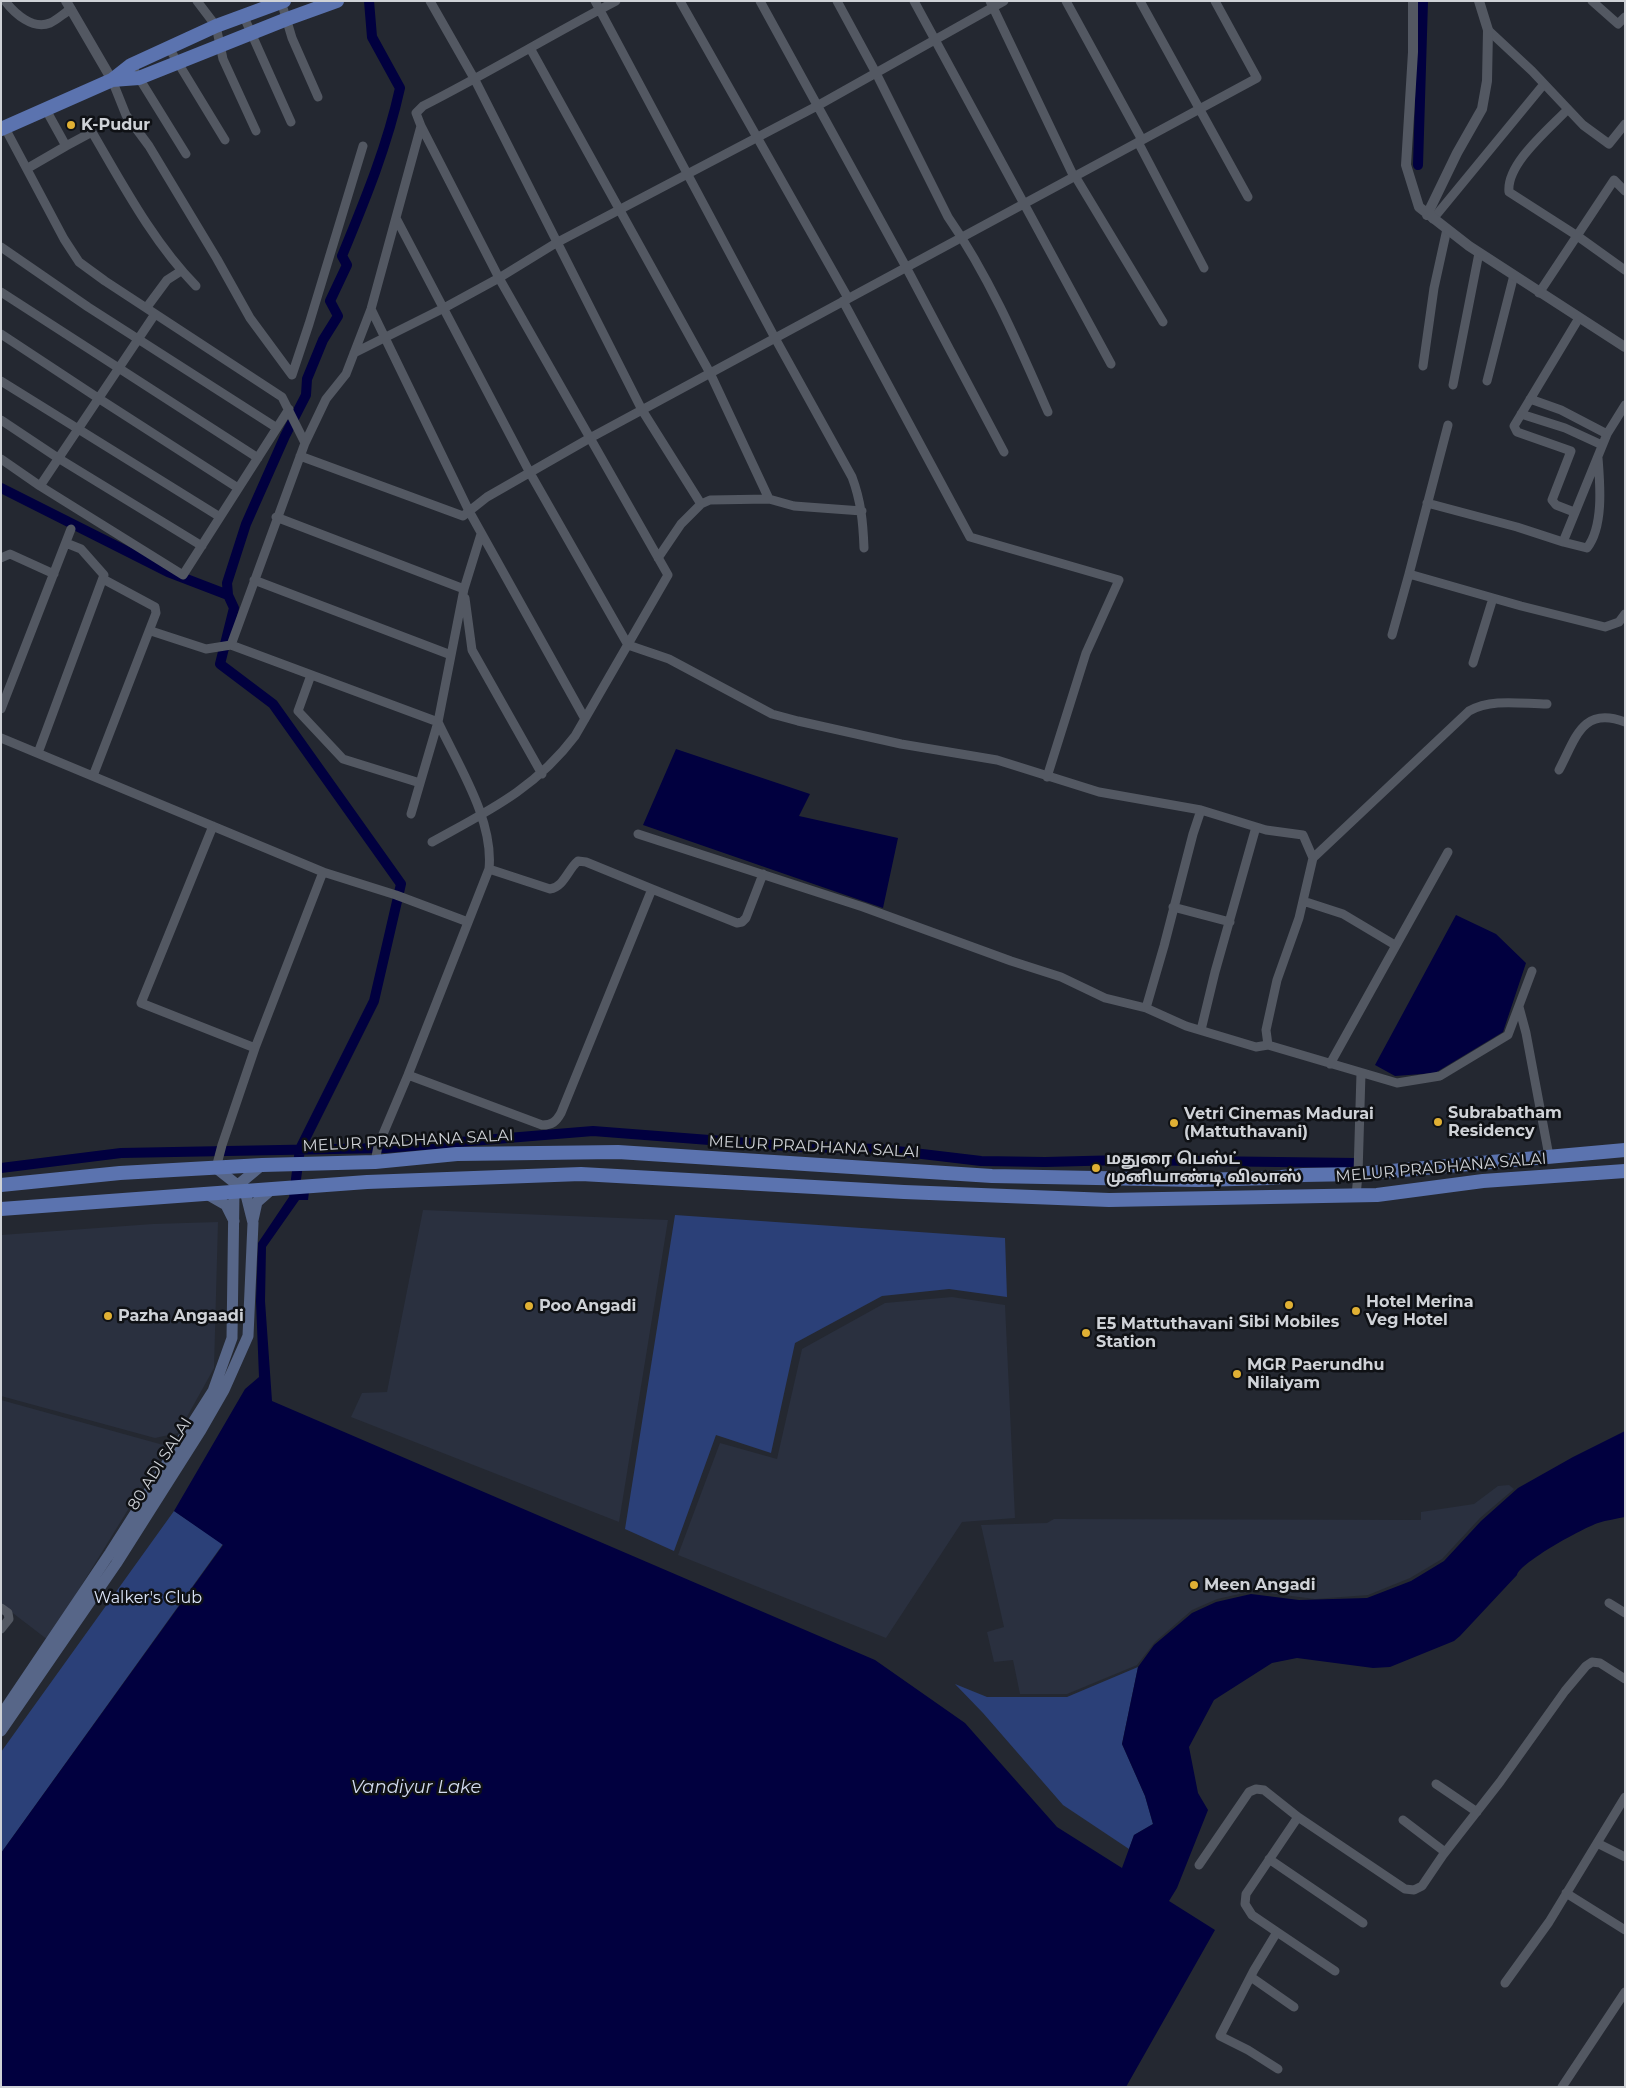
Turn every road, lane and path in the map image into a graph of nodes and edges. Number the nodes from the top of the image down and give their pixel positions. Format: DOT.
graph roads {
  1 [pos="5,1"];
  2 [pos="197,1"];
  3 [pos="337,1"];
  4 [pos="430,1"];
  5 [pos="595,1"];
  6 [pos="616,1"];
  7 [pos="680,1"];
  8 [pos="760,1"];
  9 [pos="837,1"];
  10 [pos="914,1"];
  11 [pos="1004,1"];
  12 [pos="1066,1"];
  13 [pos="1140,1"];
  14 [pos="1215,1"];
  15 [pos="1413,1"];
  16 [pos="1479,1"];
  17 [pos="1592,1"];
  18 [pos="282,2"];
  19 [pos="991,4"];
  20 [pos="68,5"];
  21 [pos="600,10"];
  22 [pos="244,17"];
  23 [pos="1625,17"];
  24 [pos="287,19"];
  25 [pos="216,26"];
  26 [pos="1621,27"];
  27 [pos="1488,30"];
  28 [pos="252,34"];
  29 [pos="935,40"];
  30 [pos="220,46"];
  31 [pos="169,48"];
  32 [pos="530,48"];
  33 [pos="177,62"];
  34 [pos="132,65"];
  35 [pos="876,73"];
  36 [pos="139,78"];
  37 [pos="112,80"];
  38 [pos="475,80"];
  39 [pos="1544,84"];
  40 [pos="318,97"];
  41 [pos="817,106"];
  42 [pos="45,108"];
  43 [pos="1199,109"];
  44 [pos="1568,109"];
  45 [pos="291,122"];
  46 [pos="1625,124"];
  47 [pos="421,126"];
  48 [pos="3,128"];
  49 [pos="256,131"];
  50 [pos="757,136"];
  51 [pos="225,140"];
  52 [pos="1140,141"];
  53 [pos="66,146"];
  54 [pos="363,146"];
  55 [pos="186,154"];
  56 [pos="28,168"];
  57 [pos="686,173"];
  58 [pos="1074,176"];
  59 [pos="1625,191"];
  60 [pos="1248,197"];
  61 [pos="1023,204"];
  62 [pos="619,210"];
  63 [pos="1430,217"];
  64 [pos="396,218"];
  65 [pos="1447,229"];
  66 [pos="1576,235"];
  67 [pos="962,237"];
  68 [pos="556,243"];
  69 [pos="1,247"];
  70 [pos="1479,253"];
  71 [pos="906,267"];
  72 [pos="1204,268"];
  73 [pos="1625,270"];
  74 [pos="181,271"];
  75 [pos="1514,275"];
  76 [pos="499,278"];
  77 [pos="196,286"];
  78 [pos="1,292"];
  79 [pos="1539,293"];
  80 [pos="845,299"];
  81 [pos="147,307"];
  82 [pos="444,308"];
  83 [pos="371,309"];
  84 [pos="155,314"];
  85 [pos="1579,318"];
  86 [pos="1163,322"];
  87 [pos="1,334"];
  88 [pos="138,338"];
  89 [pos="384,338"];
  90 [pos="775,338"];
  91 [pos="1625,347"];
  92 [pos="354,353"];
  93 [pos="1111,364"];
  94 [pos="1423,366"];
  95 [pos="118,369"];
  96 [pos="710,373"];
  97 [pos="1,381"];
  98 [pos="1487,381"];
  99 [pos="1453,386"];
  100 [pos="98,398"];
  101 [pos="1530,399"];
  102 [pos="1625,405"];
  103 [pos="642,410"];
  104 [pos="291,412"];
  105 [pos="1048,412"];
  106 [pos="1521,414"];
  107 [pos="1,420"];
  108 [pos="1448,425"];
  109 [pos="78,428"];
  110 [pos="277,428"];
  111 [pos="1607,434"];
  112 [pos="590,438"];
  113 [pos="305,443"];
  114 [pos="1602,445"];
  115 [pos="1004,452"];
  116 [pos="1598,455"];
  117 [pos="300,456"];
  118 [pos="58,458"];
  119 [pos="258,458"];
  120 [pos="1,459"];
  121 [pos="530,472"];
  122 [pos="40,486"];
  123 [pos="238,488"];
  124 [pos="769,499"];
  125 [pos="701,504"];
  126 [pos="1427,504"];
  127 [pos="468,511"];
  128 [pos="862,511"];
  129 [pos="1574,512"];
  130 [pos="220,517"];
  131 [pos="276,517"];
  132 [pos="71,529"];
  133 [pos="481,534"];
  134 [pos="1563,542"];
  135 [pos="66,543"];
  136 [pos="202,546"];
  137 [pos="864,548"];
  138 [pos="1,558"];
  139 [pos="658,558"];
  140 [pos="54,574"];
  141 [pos="1408,574"];
  142 [pos="102,580"];
  143 [pos="254,580"];
  144 [pos="464,589"];
  145 [pos="1493,598"];
  146 [pos="1625,614"];
  147 [pos="1622,623"];
  148 [pos="151,631"];
  149 [pos="1392,635"];
  150 [pos="229,645"];
  151 [pos="628,645"];
  152 [pos="451,655"];
  153 [pos="1473,662"];
  154 [pos="311,675"];
  155 [pos="1547,704"];
  156 [pos="1,709"];
  157 [pos="585,719"];
  158 [pos="438,722"];
  159 [pos="1625,722"];
  160 [pos="1,738"];
  161 [pos="38,753"];
  162 [pos="1559,770"];
  163 [pos="542,774"];
  164 [pos="93,776"];
  165 [pos="1047,776"];
  166 [pos="420,782"];
  167 [pos="1201,810"];
  168 [pos="411,814"];
  169 [pos="482,814"];
  170 [pos="213,826"];
  171 [pos="1256,827"];
  172 [pos="638,834"];
  173 [pos="432,842"];
  174 [pos="1448,852"];
  175 [pos="1313,858"];
  176 [pos="489,868"];
  177 [pos="323,872"];
  178 [pos="763,874"];
  179 [pos="652,889"];
  180 [pos="1303,901"];
  181 [pos="1173,908"];
  182 [pos="468,922"];
  183 [pos="1230,922"];
  184 [pos="1395,945"];
  185 [pos="1532,971"];
  186 [pos="1519,1007"];
  187 [pos="1146,1008"];
  188 [pos="1201,1030"];
  189 [pos="1268,1045"];
  190 [pos="255,1048"];
  191 [pos="1330,1064"];
  192 [pos="1362,1073"];
  193 [pos="408,1075"];
  194 [pos="1625,1150"];
  195 [pos="1549,1156"];
  196 [pos="375,1162"];
  197 [pos="217,1164"];
  198 [pos="262,1165"];
  199 [pos="1625,1171"];
  200 [pos="1358,1174"];
  201 [pos="1,1185"];
  202 [pos="239,1189"];
  203 [pos="272,1189"];
  204 [pos="205,1193"];
  205 [pos="1356,1196"];
  206 [pos="1,1209"];
  207 [pos="235,1222"];
  208 [pos="252,1223"];
  209 [pos="1609,1603"];
  210 [pos="4,1610"];
  211 [pos="1625,1613"];
  212 [pos="1,1629"];
  213 [pos="1625,1679"];
  214 [pos="1,1715"];
  215 [pos="1,1731"];
  216 [pos="1436,1784"];
  217 [pos="1625,1797"];
  218 [pos="1477,1812"];
  219 [pos="1298,1817"];
  220 [pos="1403,1820"];
  221 [pos="1597,1844"];
  222 [pos="1445,1852"];
  223 [pos="1625,1857"];
  224 [pos="1269,1859"];
  225 [pos="1199,1865"];
  226 [pos="1566,1892"];
  227 [pos="1363,1923"];
  228 [pos="1625,1930"];
  229 [pos="1278,1932"];
  230 [pos="1335,1971"];
  231 [pos="1251,1977"];
  232 [pos="1505,1984"];
  233 [pos="1625,1992"];
  234 [pos="1294,2008"];
  235 [pos="1278,2070"];
  236 [pos="1562,2087"];
  1 -- 20 [label="street"];
  2 -- 25 [label="street"];
  3 -- 24 [label="main road"];
  4 -- 38 [label="street"];
  5 -- 21 [label="street"];
  6 -- 21 [label="street"];
  7 -- 50 [label="street"];
  8 -- 41 [label="street"];
  9 -- 35 [label="street"];
  10 -- 29 [label="street"];
  11 -- 19 [label="street"];
  12 -- 52 [label="street"];
  13 -- 43 [label="street"];
  14 -- 43 [label="street"];
  15 -- 63 [label="street"];
  16 -- 27 [label="street"];
  17 -- 26 [label="street"];
  18 -- 22 [label="main road"];
  18 -- 24 [label="street"];
  19 -- 29 [label="street"];
  19 -- 58 [label="street"];
  20 -- 37 [label="street"];
  21 -- 32 [label="street"];
  21 -- 57 [label="street"];
  22 -- 25 [label="main road"];
  22 -- 28 [label="street"];
  23 -- 26 [label="street"];
  24 -- 28 [label="main road"];
  24 -- 40 [label="street"];
  25 -- 30 [label="street"];
  25 -- 31 [label="main road"];
  27 -- 39 [label="street"];
  27 -- 63 [label="street"];
  28 -- 30 [label="main road"];
  28 -- 45 [label="street"];
  29 -- 35 [label="street"];
  29 -- 61 [label="street"];
  30 -- 33 [label="main road"];
  30 -- 49 [label="street"];
  31 -- 33 [label="street"];
  31 -- 34 [label="main road"];
  32 -- 38 [label="street"];
  32 -- 62 [label="street"];
  33 -- 36 [label="main road"];
  33 -- 51 [label="street"];
  34 -- 36 [label="street"];
  34 -- 37 [label="main road"];
  35 -- 41 [label="street"];
  35 -- 67 [label="street"];
  36 -- 37 [label="main road"];
  36 -- 55 [label="street"];
  37 -- 42 [label="main road"];
  37 -- 54 [label="street"];
  38 -- 47 [label="street"];
  38 -- 68 [label="street"];
  39 -- 44 [label="street"];
  39 -- 63 [label="street"];
  41 -- 50 [label="street"];
  41 -- 71 [label="street"];
  42 -- 48 [label="main road"];
  42 -- 53 [label="street"];
  43 -- 52 [label="street"];
  43 -- 60 [label="street"];
  44 -- 46 [label="street"];
  44 -- 66 [label="street"];
  47 -- 64 [label="street"];
  47 -- 76 [label="street"];
  48 -- 56 [label="street"];
  50 -- 57 [label="street"];
  50 -- 80 [label="street"];
  52 -- 58 [label="street"];
  52 -- 72 [label="street"];
  53 -- 56 [label="street"];
  53 -- 74 [label="street"];
  56 -- 81 [label="street"];
  57 -- 62 [label="street"];
  57 -- 90 [label="street"];
  58 -- 61 [label="street"];
  58 -- 86 [label="street"];
  59 -- 66 [label="street"];
  61 -- 67 [label="street"];
  61 -- 93 [label="street"];
  62 -- 68 [label="street"];
  62 -- 96 [label="street"];
  63 -- 65 [label="street"];
  64 -- 82 [label="street"];
  64 -- 83 [label="street"];
  65 -- 70 [label="street"];
  65 -- 94 [label="street"];
  66 -- 73 [label="street"];
  66 -- 79 [label="street"];
  67 -- 71 [label="street"];
  67 -- 105 [label="street"];
  68 -- 76 [label="street"];
  68 -- 103 [label="street"];
  69 -- 88 [label="street"];
  70 -- 75 [label="street"];
  70 -- 99 [label="street"];
  71 -- 80 [label="street"];
  71 -- 115 [label="street"];
  74 -- 77 [label="street"];
  74 -- 81 [label="street"];
  75 -- 79 [label="street"];
  75 -- 98 [label="street"];
  76 -- 82 [label="street"];
  76 -- 112 [label="street"];
  78 -- 95 [label="street"];
  79 -- 85 [label="street"];
  80 -- 90 [label="street"];
  80 -- 165 [label="street"];
  81 -- 84 [label="street"];
  82 -- 89 [label="street"];
  82 -- 121 [label="street"];
  83 -- 89 [label="street"];
  83 -- 92 [label="street"];
  84 -- 88 [label="street"];
  84 -- 104 [label="street"];
  85 -- 91 [label="street"];
  85 -- 101 [label="street"];
  87 -- 100 [label="street"];
  88 -- 95 [label="street"];
  88 -- 110 [label="street"];
  89 -- 92 [label="street"];
  89 -- 127 [label="street"];
  90 -- 96 [label="street"];
  90 -- 128 [label="street"];
  92 -- 113 [label="street"];
  95 -- 100 [label="street"];
  95 -- 119 [label="street"];
  96 -- 103 [label="street"];
  96 -- 124 [label="street"];
  97 -- 109 [label="street"];
  100 -- 109 [label="street"];
  100 -- 123 [label="street"];
  101 -- 106 [label="street"];
  101 -- 111 [label="street"];
  102 -- 111 [label="street"];
  103 -- 112 [label="street"];
  103 -- 125 [label="street"];
  104 -- 110 [label="street"];
  104 -- 113 [label="street"];
  106 -- 114 [label="street"];
  106 -- 129 [label="street"];
  107 -- 118 [label="street"];
  108 -- 126 [label="street"];
  109 -- 118 [label="street"];
  109 -- 130 [label="street"];
  110 -- 119 [label="street"];
  111 -- 114 [label="street"];
  112 -- 121 [label="street"];
  112 -- 139 [label="street"];
  113 -- 117 [label="street"];
  114 -- 116 [label="street"];
  116 -- 129 [label="street"];
  116 -- 134 [label="street"];
  117 -- 127 [label="street"];
  117 -- 131 [label="street"];
  118 -- 122 [label="street"];
  118 -- 136 [label="street"];
  119 -- 123 [label="street"];
  120 -- 122 [label="street"];
  121 -- 127 [label="street"];
  121 -- 151 [label="street"];
  122 -- 136 [label="street"];
  123 -- 130 [label="street"];
  124 -- 125 [label="street"];
  124 -- 128 [label="street"];
  125 -- 139 [label="street"];
  126 -- 134 [label="street"];
  126 -- 141 [label="street"];
  127 -- 133 [label="street"];
  128 -- 137 [label="street"];
  129 -- 134 [label="street"];
  130 -- 136 [label="street"];
  131 -- 143 [label="street"];
  131 -- 144 [label="street"];
  132 -- 135 [label="street"];
  133 -- 144 [label="street"];
  133 -- 157 [label="street"];
  135 -- 140 [label="street"];
  135 -- 142 [label="street"];
  138 -- 140 [label="street"];
  139 -- 151 [label="street"];
  140 -- 156 [label="street"];
  141 -- 145 [label="street"];
  141 -- 149 [label="street"];
  142 -- 148 [label="street"];
  142 -- 161 [label="street"];
  143 -- 150 [label="street"];
  143 -- 152 [label="street"];
  144 -- 152 [label="street"];
  144 -- 163 [label="street"];
  145 -- 147 [label="street"];
  145 -- 153 [label="street"];
  146 -- 147 [label="street"];
  148 -- 150 [label="street"];
  148 -- 164 [label="street"];
  150 -- 154 [label="street"];
  151 -- 157 [label="street"];
  151 -- 165 [label="street"];
  152 -- 158 [label="street"];
  154 -- 158 [label="street"];
  154 -- 166 [label="street"];
  155 -- 175 [label="street"];
  157 -- 163 [label="street"];
  158 -- 166 [label="street"];
  158 -- 169 [label="street"];
  159 -- 162 [label="street"];
  160 -- 161 [label="street"];
  161 -- 164 [label="street"];
  163 -- 169 [label="street"];
  164 -- 170 [label="street"];
  165 -- 167 [label="street"];
  166 -- 168 [label="street"];
  167 -- 171 [label="street"];
  167 -- 181 [label="street"];
  169 -- 173 [label="street"];
  169 -- 176 [label="street"];
  170 -- 177 [label="street"];
  170 -- 190 [label="street"];
  171 -- 175 [label="street"];
  171 -- 183 [label="street"];
  172 -- 178 [label="street"];
  174 -- 184 [label="street"];
  175 -- 180 [label="street"];
  176 -- 179 [label="street"];
  176 -- 182 [label="street"];
  177 -- 182 [label="street"];
  177 -- 190 [label="street"];
  178 -- 179 [label="street"];
  178 -- 187 [label="street"];
  179 -- 193 [label="street"];
  180 -- 184 [label="street"];
  180 -- 189 [label="street"];
  181 -- 183 [label="street"];
  181 -- 187 [label="street"];
  182 -- 193 [label="street"];
  183 -- 188 [label="street"];
  184 -- 191 [label="street"];
  185 -- 186 [label="street"];
  186 -- 192 [label="street"];
  186 -- 195 [label="street"];
  187 -- 188 [label="street"];
  188 -- 189 [label="street"];
  189 -- 191 [label="street"];
  190 -- 197 [label="street"];
  191 -- 192 [label="street"];
  192 -- 200 [label="street"];
  193 -- 196 [label="street"];
  194 -- 195 [label="main road, MELUR PRADHANA SALAI"];
  195 -- 200 [label="main road, MELUR PRADHANA SALAI"];
  196 -- 198 [label="main road, MELUR PRADHANA SALAI"];
  196 -- 200 [label="main road, MELUR PRADHANA SALAI"];
  197 -- 198 [label="main road, MELUR PRADHANA SALAI"];
  197 -- 201 [label="main road, MELUR PRADHANA SALAI"];
  197 -- 202 [label="main road"];
  198 -- 202 [label="main road"];
  199 -- 205 [label="main road, MELUR PRADHANA SALAI"];
  200 -- 205 [label="street"];
  202 -- 203 [label="main road, MELUR PRADHANA SALAI"];
  202 -- 204 [label="main road, MELUR PRADHANA SALAI"];
  202 -- 207 [label="main road, 80 ADI SALAI"];
  202 -- 208 [label="main road, 80 ADI SALAI"];
  203 -- 205 [label="main road, MELUR PRADHANA SALAI"];
  203 -- 208 [label="main road"];
  204 -- 206 [label="main road, MELUR PRADHANA SALAI"];
  204 -- 207 [label="main road"];
  207 -- 214 [label="main road, 80 ADI SALAI"];
  208 -- 215 [label="main road, 80 ADI SALAI"];
  209 -- 211 [label="street"];
  210 -- 212 [label="street"];
  213 -- 218 [label="street"];
  216 -- 218 [label="street"];
  217 -- 221 [label="street"];
  218 -- 222 [label="street"];
  219 -- 222 [label="street"];
  219 -- 224 [label="street"];
  219 -- 225 [label="street"];
  220 -- 222 [label="street"];
  221 -- 223 [label="street"];
  221 -- 226 [label="street"];
  224 -- 227 [label="street"];
  224 -- 229 [label="street"];
  226 -- 228 [label="street"];
  226 -- 232 [label="street"];
  229 -- 230 [label="street"];
  229 -- 231 [label="street"];
  231 -- 234 [label="street"];
  231 -- 235 [label="street"];
  233 -- 236 [label="street"];
}
